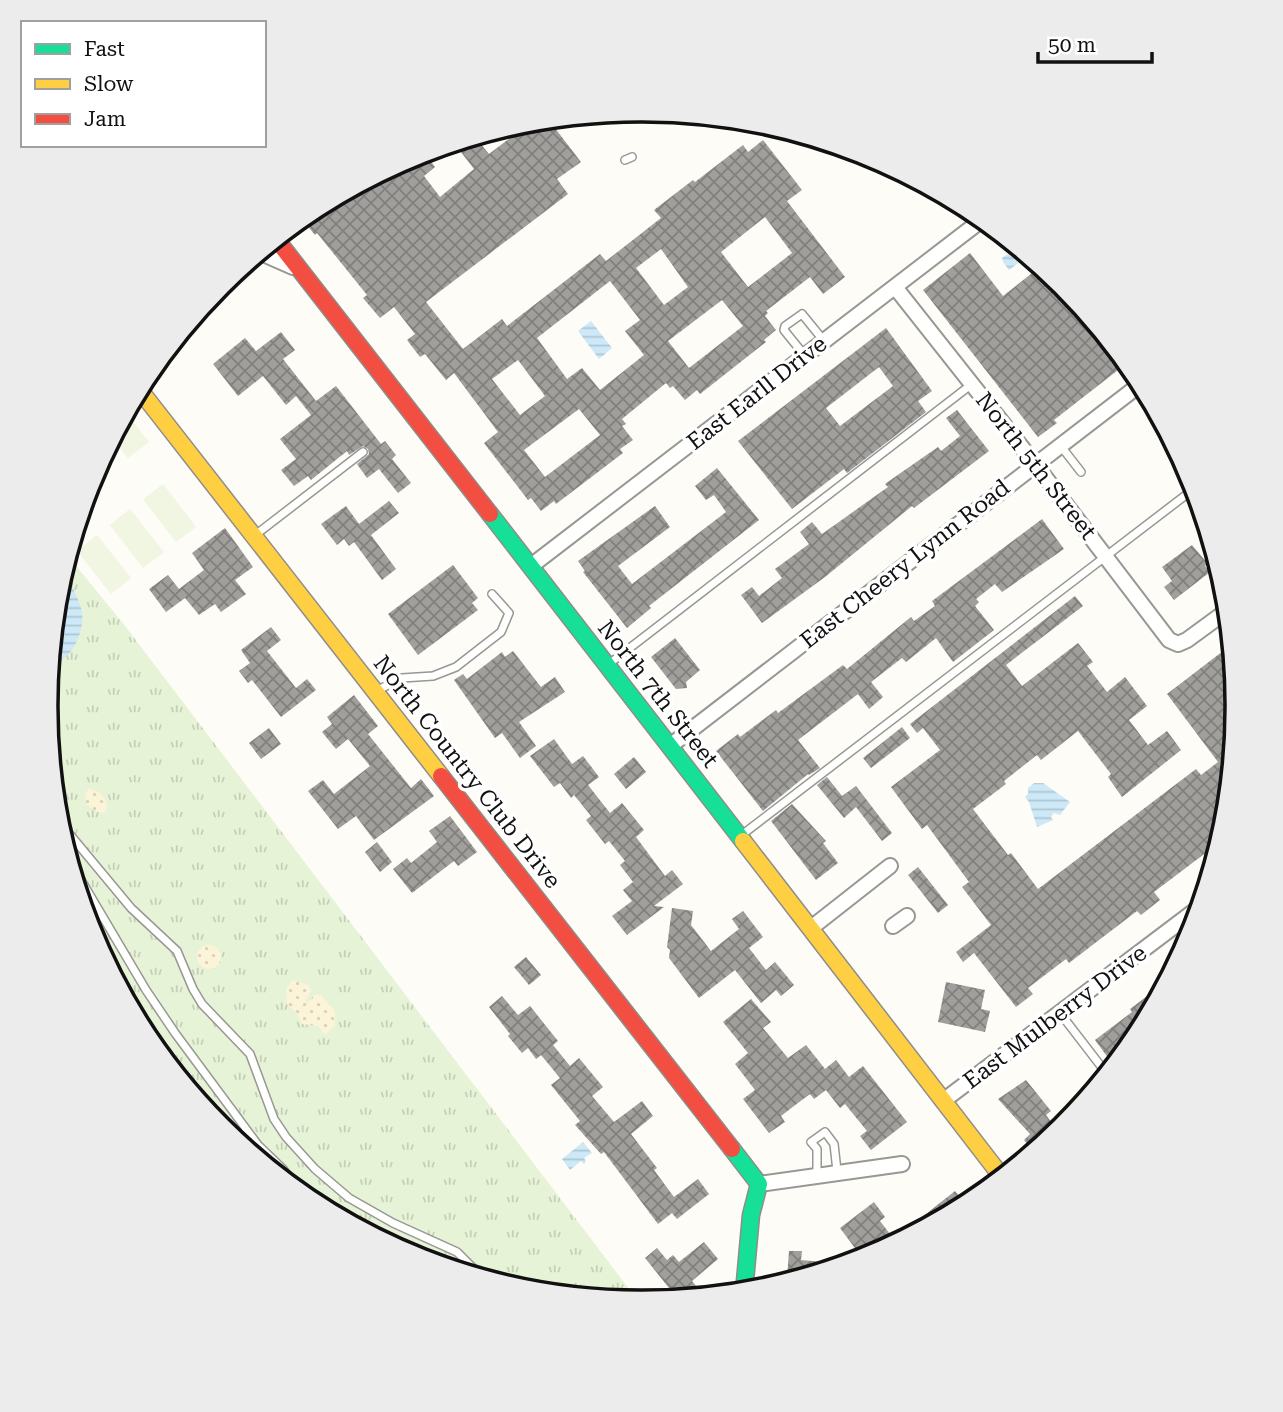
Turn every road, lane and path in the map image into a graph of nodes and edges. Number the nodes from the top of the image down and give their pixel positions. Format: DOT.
graph roads {
  1 [pos="973,226"];
  2 [pos="282,246"];
  3 [pos="270,257"];
  4 [pos="300,270"];
  5 [pos="895,287"];
  6 [pos="824,341"];
  7 [pos="805,356"];
  8 [pos="972,384"];
  9 [pos="1132,390"];
  10 [pos="146,397"];
  11 [pos="1060,445"];
  12 [pos="363,452"];
  13 [pos="1035,464"];
  14 [pos="1081,472"];
  15 [pos="1186,495"];
  16 [pos="254,537"];
  17 [pos="1106,557"];
  18 [pos="531,566"];
  19 [pos="492,594"];
  20 [pos="1218,617"];
  21 [pos="608,666"];
  22 [pos="375,692"];
  23 [pos="670,746"];
  24 [pos="739,837"];
  25 [pos="74,839"];
  26 [pos="890,866"];
  27 [pos="89,893"];
  28 [pos="907,916"];
  29 [pos="1185,917"];
  30 [pos="892,926"];
  31 [pos="811,928"];
  32 [pos="1060,1013"];
  33 [pos="1101,1066"];
  34 [pos="943,1101"];
  35 [pos="264,1151"];
  36 [pos="902,1164"];
  37 [pos="996,1170"];
  38 [pos="837,1171"];
  39 [pos="817,1174"];
  40 [pos="760,1184"];
  41 [pos="468,1263"];
  42 [pos="745,1281"];
  1 -- 5 [label="street, East Earll Drive"];
  2 -- 4 [label="main road, North 7th Street"];
  3 -- 4 [label="street"];
  4 -- 18 [label="main road, North 7th Street"];
  5 -- 6 [label="street, East Earll Drive"];
  5 -- 8 [label="street, North 5th Street"];
  6 -- 7 [label="street, East Earll Drive"];
  6 -- 7 [label="lane"];
  7 -- 18 [label="street, East Earll Drive"];
  8 -- 13 [label="street, North 5th Street"];
  8 -- 21 [label="lane"];
  9 -- 11 [label="street, East Cheery Lynn Road"];
  10 -- 16 [label="main road, North Country Club Drive"];
  11 -- 13 [label="street, East Cheery Lynn Road"];
  11 -- 14 [label="lane"];
  12 -- 16 [label="lane"];
  13 -- 17 [label="street, North 5th Street"];
  13 -- 23 [label="street, East Cheery Lynn Road"];
  15 -- 17 [label="lane"];
  16 -- 22 [label="main road, North Country Club Drive"];
  17 -- 20 [label="street, North 5th Street"];
  17 -- 24 [label="lane"];
  18 -- 21 [label="main road, North 7th Street"];
  19 -- 22 [label="lane"];
  21 -- 23 [label="main road, North 7th Street"];
  22 -- 40 [label="main road, North Country Club Drive"];
  23 -- 24 [label="main road, North 7th Street"];
  24 -- 31 [label="main road, North 7th Street"];
  25 -- 41 [label="lane"];
  26 -- 31 [label="street"];
  27 -- 35 [label="lane"];
  28 -- 30 [label="street"];
  29 -- 32 [label="street, East Mulberry Drive"];
  31 -- 34 [label="main road, North 7th Street"];
  32 -- 33 [label="lane"];
  32 -- 34 [label="street, East Mulberry Drive"];
  34 -- 37 [label="main road, North 7th Street"];
  36 -- 38 [label="street"];
  38 -- 39 [label="street"];
  38 -- 39 [label="lane"];
  39 -- 40 [label="street"];
  40 -- 42 [label="main road"];
}
